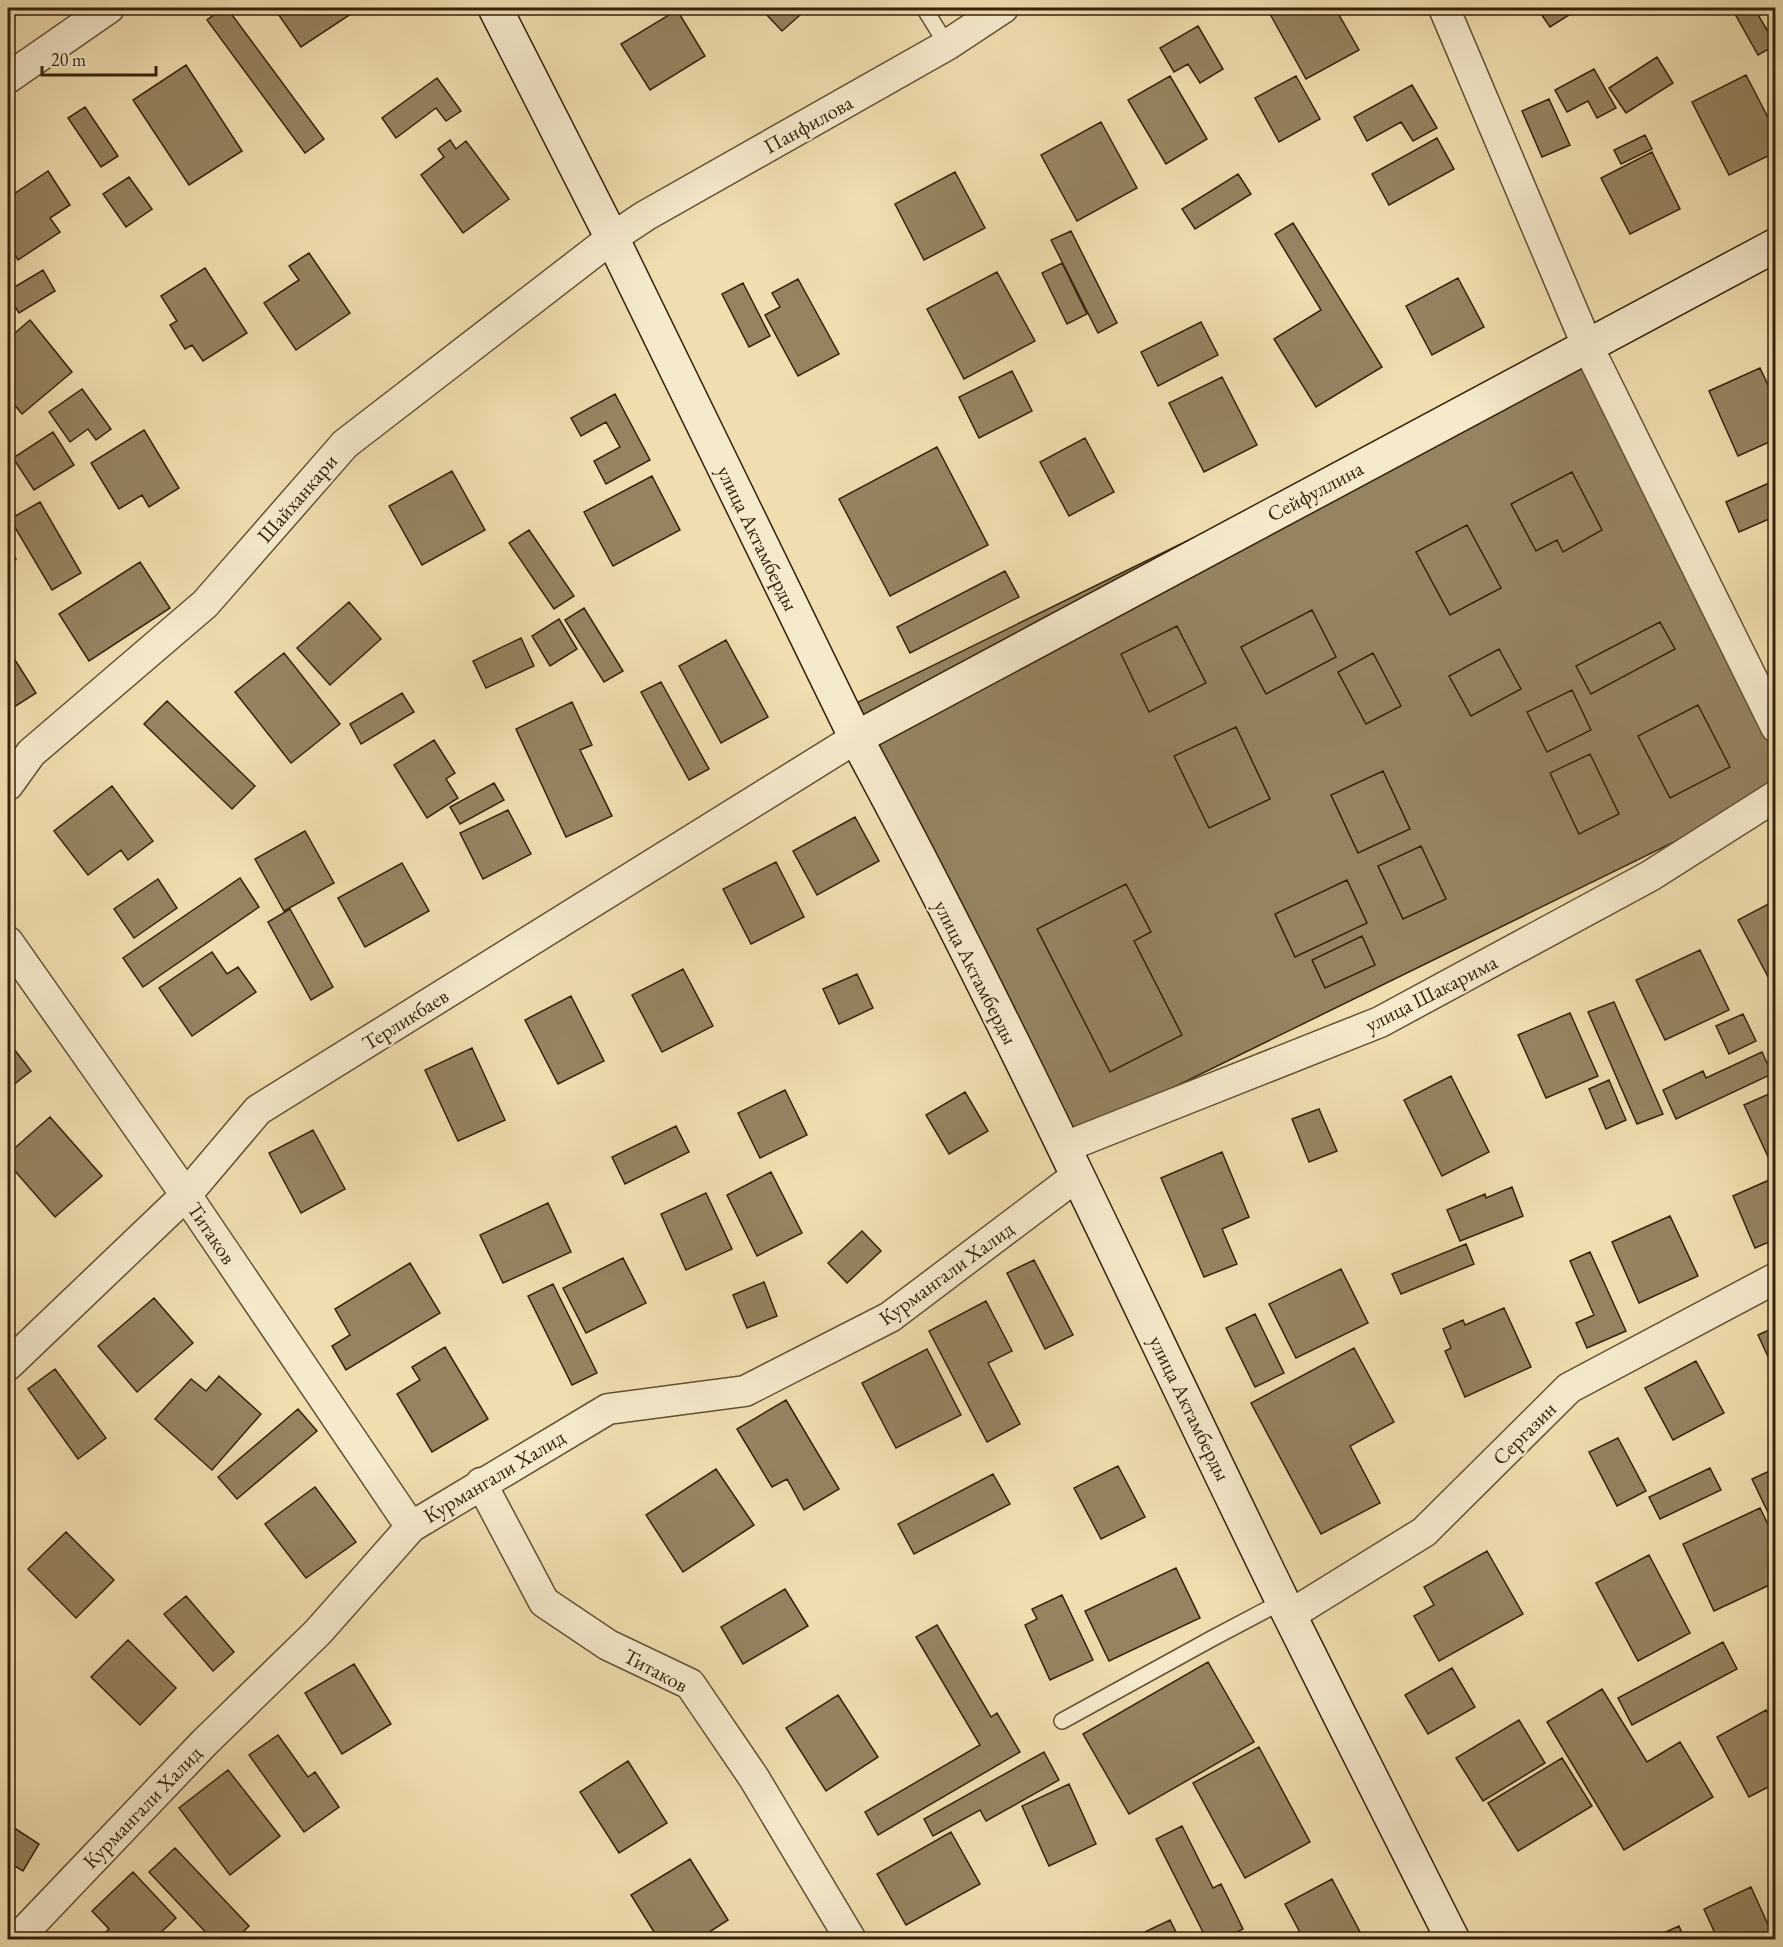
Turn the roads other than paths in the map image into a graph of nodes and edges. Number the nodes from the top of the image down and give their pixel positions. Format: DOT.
graph roads {
  1 [pos="109,8"];
  2 [pos="495,8"];
  3 [pos="924,8"];
  4 [pos="1003,8"];
  5 [pos="1444,8"];
  6 [pos="947,45"];
  7 [pos="8,78"];
  8 [pos="612,238"];
  9 [pos="1776,245"];
  10 [pos="1587,345"];
  11 [pos="1776,727"];
  12 [pos="856,738"];
  13 [pos="8,785"];
  14 [pos="1776,796"];
  15 [pos="8,942"];
  16 [pos="1072,1161"];
  17 [pos="186,1195"];
  18 [pos="1776,1278"];
  19 [pos="8,1365"];
  20 [pos="481,1483"];
  21 [pos="411,1527"];
  22 [pos="1286,1608"];
  23 [pos="1062,1721"];
  24 [pos="16,1940"];
  25 [pos="851,1940"];
  26 [pos="1453,1940"];
  1 -- 7 [label="street"];
  2 -- 8 [label="main road, улица Актамберды"];
  3 -- 6 [label="lane"];
  4 -- 6 [label="street, Панфилова"];
  5 -- 10 [label="street"];
  6 -- 8 [label="street, Панфилова"];
  8 -- 12 [label="main road, улица Актамберды"];
  8 -- 13 [label="street, Шайханкари"];
  9 -- 10 [label="main road, Сейфуллина"];
  10 -- 11 [label="street"];
  10 -- 12 [label="main road, Сейфуллина"];
  12 -- 16 [label="main road, улица Актамберды"];
  12 -- 17 [label="street, Терликбаев"];
  14 -- 16 [label="street, улица Шакарима"];
  15 -- 17 [label="street, Титаков"];
  16 -- 20 [label="street, Курмангали Халид"];
  16 -- 22 [label="main road, улица Актамберды"];
  17 -- 19 [label="street, Терликбаев"];
  17 -- 21 [label="street, Титаков"];
  18 -- 22 [label="street, Сергазин"];
  20 -- 21 [label="street, Курмангали Халид"];
  20 -- 25 [label="street, Титаков"];
  21 -- 24 [label="street, Курмангали Халид"];
  22 -- 23 [label="lane"];
  22 -- 26 [label="main road, улица Актамберды"];
}
